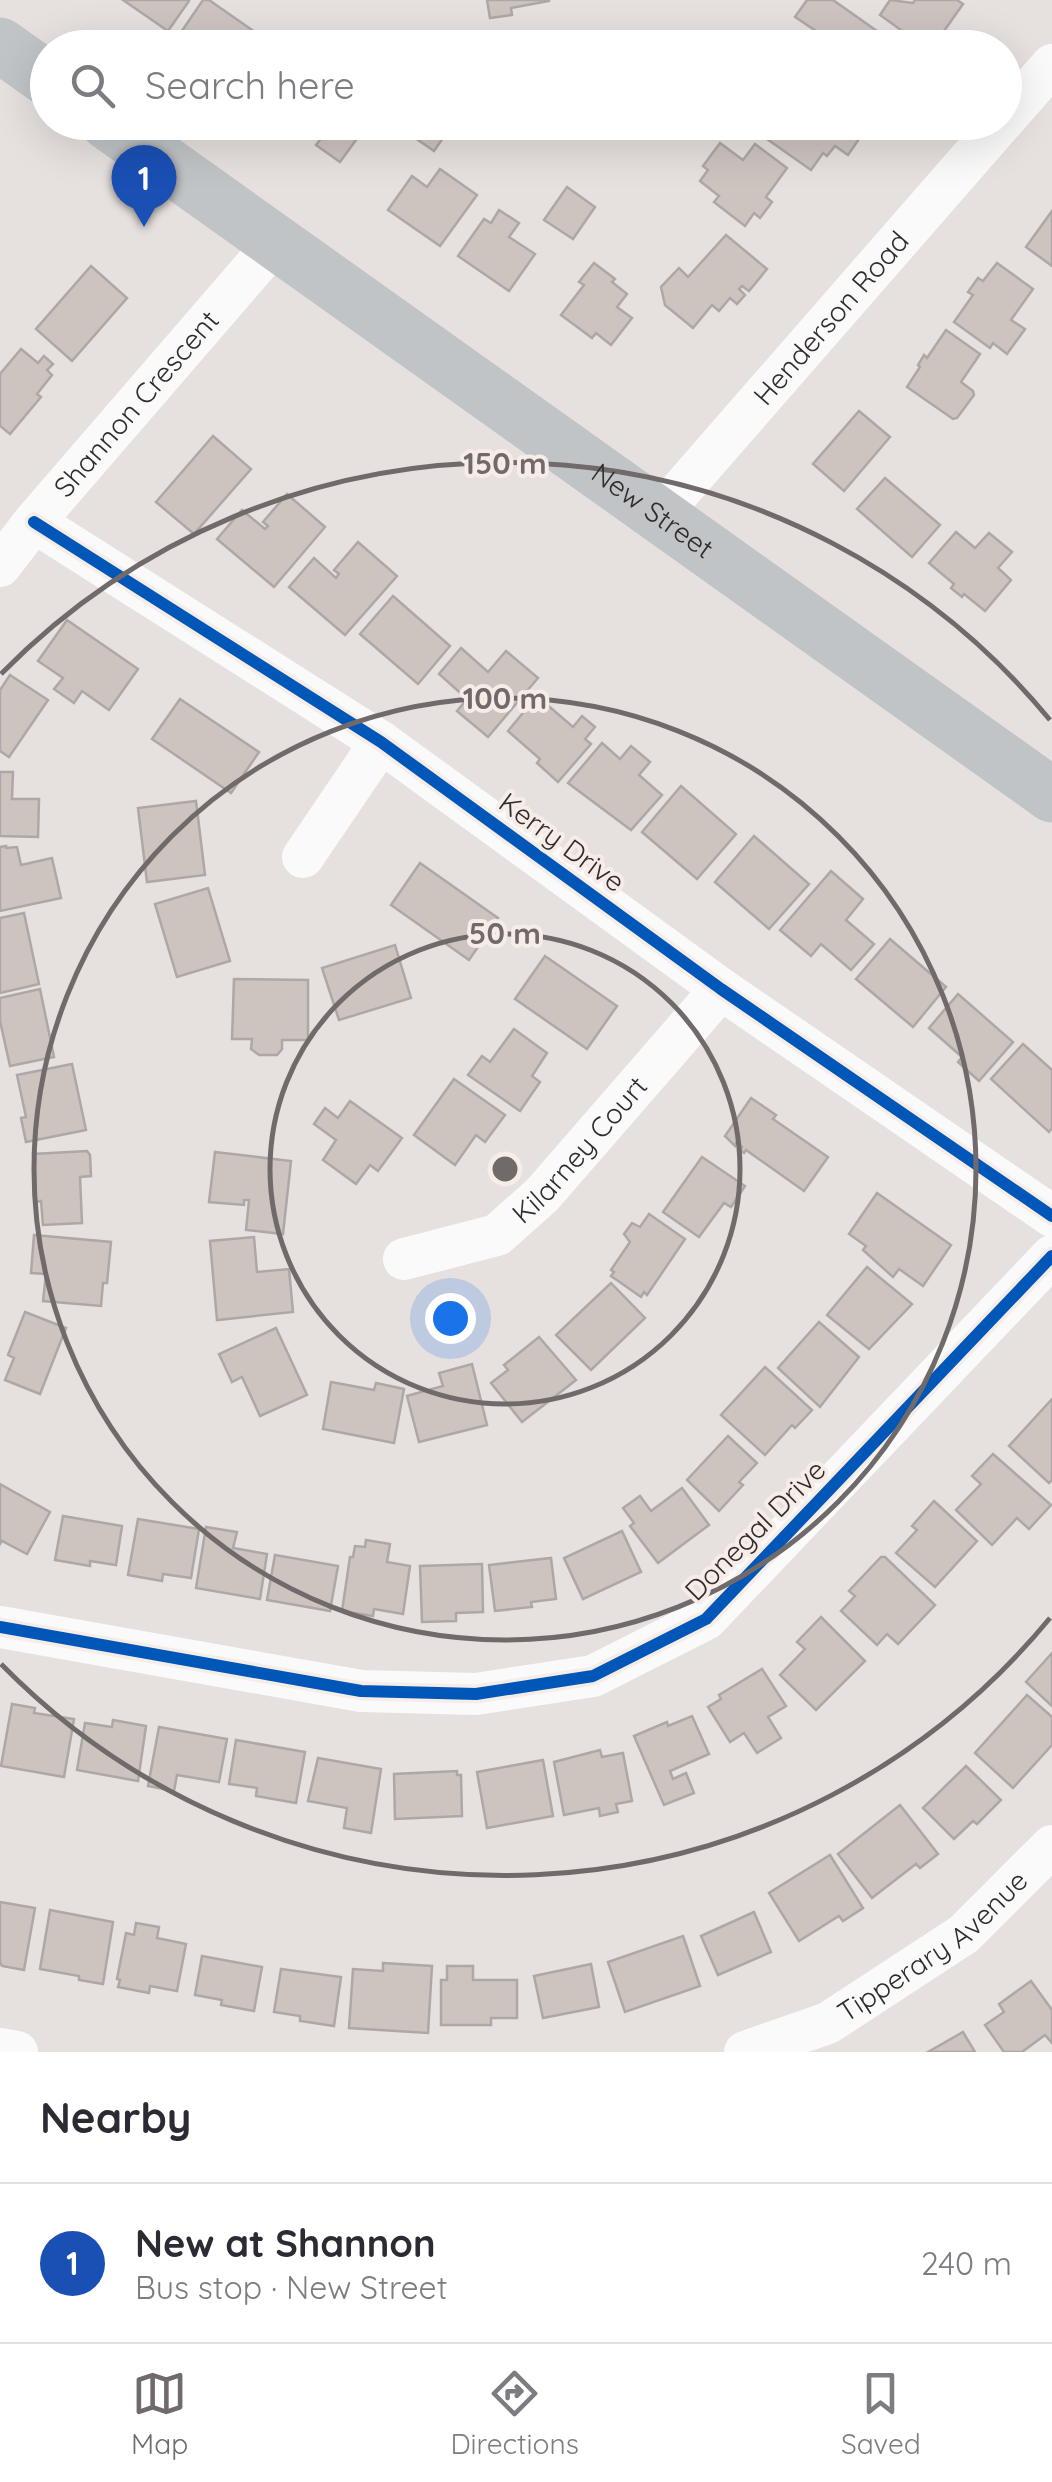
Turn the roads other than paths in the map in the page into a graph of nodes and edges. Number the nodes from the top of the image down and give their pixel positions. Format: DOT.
graph roads {
  1 [pos="0,45"];
  2 [pos="1052,65"];
  3 [pos="30,66"];
  4 [pos="1022,99"];
  5 [pos="132,140"];
  6 [pos="986,140"];
  7 [pos="274,244"];
  8 [pos="660,514"];
  9 [pos="34,522"];
  10 [pos="0,566"];
  11 [pos="381,742"];
  12 [pos="1052,795"];
  13 [pos="302,857"];
  14 [pos="720,988"];
  15 [pos="1052,1216"];
  16 [pos="1052,1256"];
  17 [pos="404,1259"];
  18 [pos="0,1626"];
  19 [pos="1052,1846"];
  20 [pos="0,2049"];
  21 [pos="17,2052"];
  22 [pos="745,2052"];
  1 -- 3 [label="main road"];
  2 -- 4 [label="street, Henderson Road"];
  5 -- 7 [label="main road, New Street"];
  6 -- 8 [label="street, Henderson Road"];
  7 -- 8 [label="main road, New Street"];
  7 -- 9 [label="street, Shannon Crescent"];
  8 -- 12 [label="main road, New Street"];
  9 -- 10 [label="street, Shannon Crescent"];
  9 -- 11 [label="street, Kerry Drive"];
  11 -- 13 [label="street"];
  11 -- 14 [label="street, Kerry Drive"];
  14 -- 15 [label="street, Kerry Drive"];
  14 -- 17 [label="street, Kilarney Court"];
  16 -- 18 [label="street, Donegal Drive"];
  19 -- 22 [label="street, Tipperary Avenue"];
  20 -- 21 [label="street"];
}
